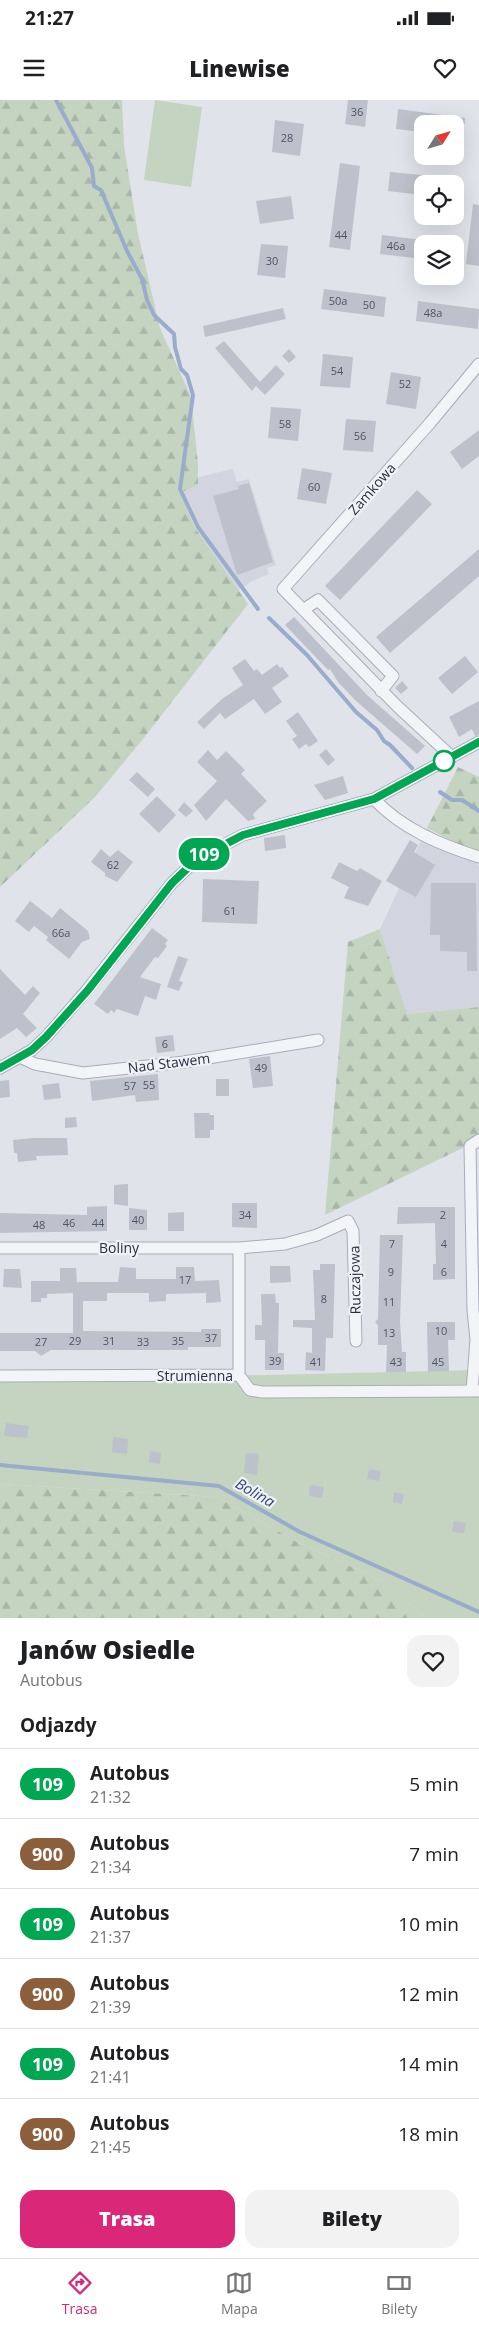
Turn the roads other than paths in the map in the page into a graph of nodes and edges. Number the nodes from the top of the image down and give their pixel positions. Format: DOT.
graph roads {
  1 [pos="479,364"];
  2 [pos="303,610"];
  3 [pos="382,691"];
  4 [pos="479,742"];
  5 [pos="452,757"];
  6 [pos="374,799"];
  7 [pos="479,857"];
  8 [pos="318,1040"];
  9 [pos="20,1057"];
  10 [pos="0,1068"];
  11 [pos="474,1143"];
  12 [pos="348,1222"];
  13 [pos="0,1248"];
  14 [pos="239,1248"];
  15 [pos="356,1341"];
  16 [pos="239,1375"];
  17 [pos="0,1376"];
  18 [pos="475,1391"];
  1 -- 2 [label="street, Zamkowa"];
  2 -- 3 [label="street, Zamkowa"];
  2 -- 3 [label="street"];
  3 -- 5 [label="street, Zamkowa"];
  4 -- 5 [label="street"];
  5 -- 6 [label="street"];
  6 -- 7 [label="street"];
  6 -- 9 [label="street"];
  8 -- 9 [label="street, Nad Stawem"];
  9 -- 10 [label="street"];
  11 -- 18 [label="street"];
  12 -- 14 [label="street, Boliny"];
  12 -- 15 [label="street, Ruczajowa"];
  13 -- 14 [label="street, Boliny"];
  14 -- 16 [label="street"];
  16 -- 17 [label="street, Strumienna"];
  16 -- 18 [label="street, Strumienna"];
}
